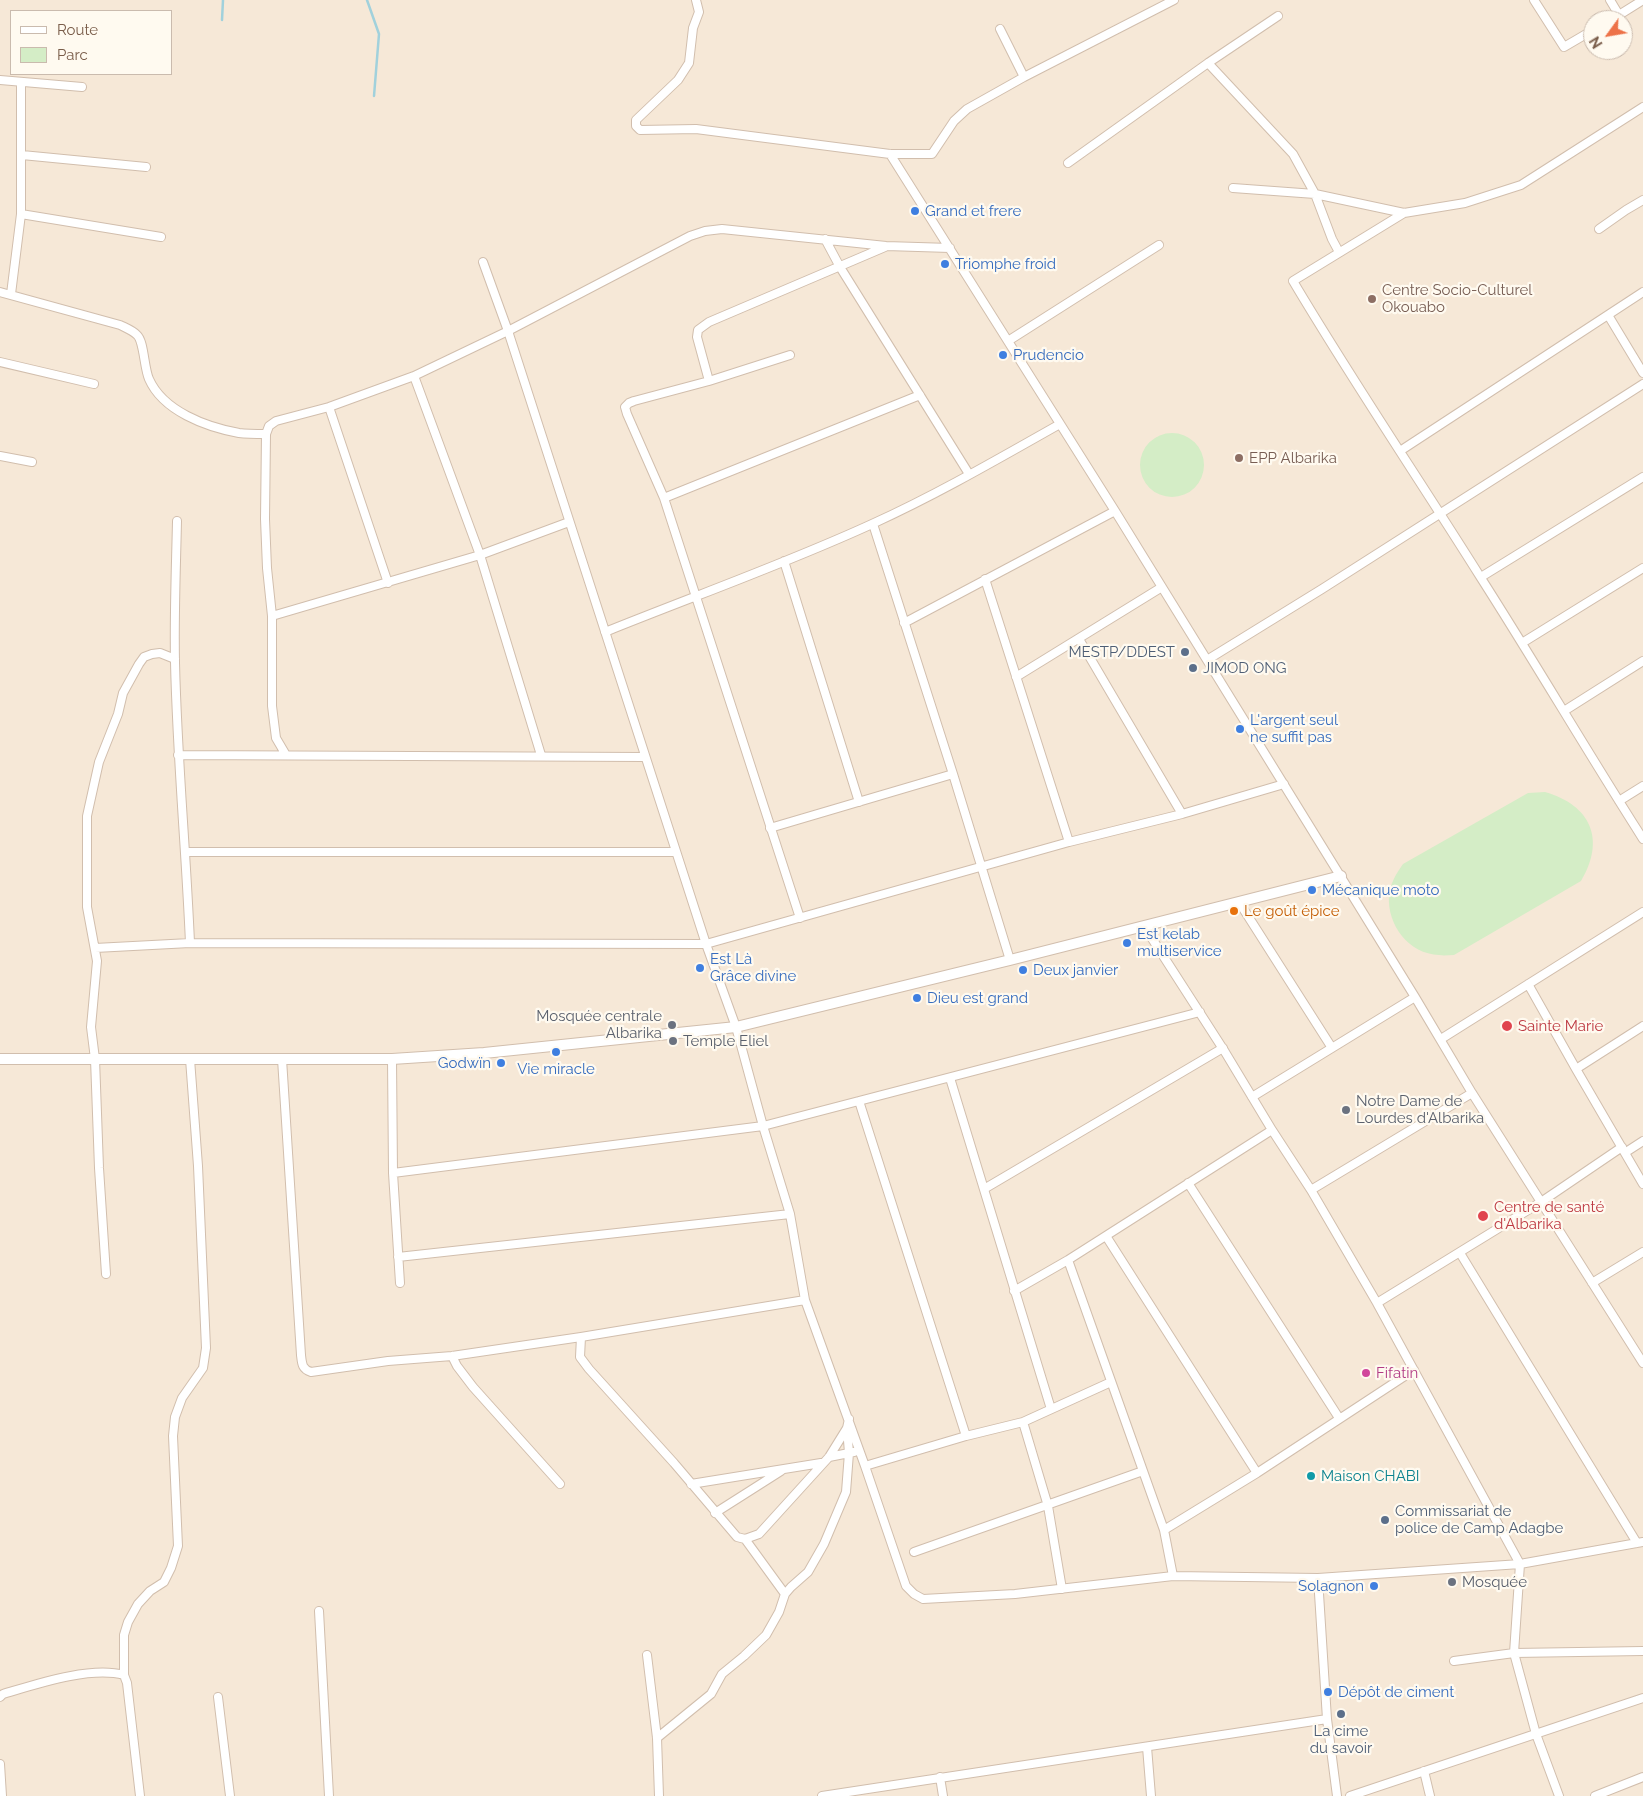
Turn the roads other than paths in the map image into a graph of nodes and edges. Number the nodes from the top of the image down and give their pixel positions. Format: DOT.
graph roads {
  1 [pos="696,0"];
  2 [pos="1174,0"];
  3 [pos="1534,0"];
  4 [pos="1643,0"];
  5 [pos="1627,10"];
  6 [pos="1278,16"];
  7 [pos="1000,29"];
  8 [pos="1583,36"];
  9 [pos="1208,63"];
  10 [pos="1024,77"];
  11 [pos="0,80"];
  12 [pos="20,82"];
  13 [pos="82,87"];
  14 [pos="1643,107"];
  15 [pos="890,154"];
  16 [pos="22,155"];
  17 [pos="1068,163"];
  18 [pos="146,167"];
  19 [pos="1234,188"];
  20 [pos="1315,194"];
  21 [pos="1643,200"];
  22 [pos="1404,213"];
  23 [pos="21,214"];
  24 [pos="1599,229"];
  25 [pos="161,237"];
  26 [pos="825,239"];
  27 [pos="1159,245"];
  28 [pos="886,246"];
  29 [pos="950,248"];
  30 [pos="1339,252"];
  31 [pos="483,262"];
  32 [pos="840,267"];
  33 [pos="0,292"];
  34 [pos="1643,292"];
  35 [pos="11,294"];
  36 [pos="1608,314"];
  37 [pos="508,331"];
  38 [pos="1008,341"];
  39 [pos="790,355"];
  40 [pos="0,362"];
  41 [pos="1643,373"];
  42 [pos="414,376"];
  43 [pos="709,381"];
  44 [pos="94,384"];
  45 [pos="1643,384"];
  46 [pos="920,395"];
  47 [pos="329,407"];
  48 [pos="1060,424"];
  49 [pos="266,434"];
  50 [pos="1400,451"];
  51 [pos="0,456"];
  52 [pos="32,462"];
  53 [pos="969,474"];
  54 [pos="1643,477"];
  55 [pos="664,498"];
  56 [pos="1115,511"];
  57 [pos="1440,513"];
  58 [pos="177,521"];
  59 [pos="569,522"];
  60 [pos="873,524"];
  61 [pos="480,555"];
  62 [pos="784,561"];
  63 [pos="1643,568"];
  64 [pos="1480,577"];
  65 [pos="985,579"];
  66 [pos="388,583"];
  67 [pos="1162,587"];
  68 [pos="695,596"];
  69 [pos="272,616"];
  70 [pos="904,622"];
  71 [pos="605,632"];
  72 [pos="1079,639"];
  73 [pos="1522,643"];
  74 [pos="175,659"];
  75 [pos="1208,660"];
  76 [pos="1643,661"];
  77 [pos="1016,677"];
  78 [pos="1564,711"];
  79 [pos="178,755"];
  80 [pos="286,755"];
  81 [pos="541,755"];
  82 [pos="645,757"];
  83 [pos="953,774"];
  84 [pos="1284,784"];
  85 [pos="1643,786"];
  86 [pos="859,802"];
  87 [pos="1619,802"];
  88 [pos="1182,814"];
  89 [pos="770,828"];
  90 [pos="1643,839"];
  91 [pos="1070,842"];
  92 [pos="187,852"];
  93 [pos="676,852"];
  94 [pos="981,867"];
  95 [pos="1341,876"];
  96 [pos="1239,902"];
  97 [pos="1643,912"];
  98 [pos="800,918"];
  99 [pos="1144,926"];
  100 [pos="190,943"];
  101 [pos="706,944"];
  102 [pos="95,948"];
  103 [pos="1010,960"];
  104 [pos="1528,984"];
  105 [pos="1415,997"];
  106 [pos="1200,1012"];
  107 [pos="1643,1026"];
  108 [pos="736,1027"];
  109 [pos="1441,1039"];
  110 [pos="1223,1048"];
  111 [pos="1332,1048"];
  112 [pos="0,1059"];
  113 [pos="94,1059"];
  114 [pos="190,1059"];
  115 [pos="282,1059"];
  116 [pos="392,1059"];
  117 [pos="1576,1069"];
  118 [pos="950,1078"];
  119 [pos="1472,1093"];
  120 [pos="1252,1097"];
  121 [pos="859,1101"];
  122 [pos="763,1126"];
  123 [pos="1272,1130"];
  124 [pos="1643,1142"];
  125 [pos="1624,1150"];
  126 [pos="393,1173"];
  127 [pos="1188,1183"];
  128 [pos="1643,1184"];
  129 [pos="984,1189"];
  130 [pos="1311,1190"];
  131 [pos="1541,1202"];
  132 [pos="790,1214"];
  133 [pos="1106,1236"];
  134 [pos="1643,1252"];
  135 [pos="1460,1253"];
  136 [pos="398,1257"];
  137 [pos="1068,1260"];
  138 [pos="106,1274"];
  139 [pos="400,1283"];
  140 [pos="1592,1283"];
  141 [pos="1014,1291"];
  142 [pos="805,1300"];
  143 [pos="1377,1303"];
  144 [pos="581,1337"];
  145 [pos="452,1356"];
  146 [pos="1643,1364"];
  147 [pos="1414,1370"];
  148 [pos="1111,1382"];
  149 [pos="1051,1409"];
  150 [pos="1339,1418"];
  151 [pos="849,1419"];
  152 [pos="1023,1422"];
  153 [pos="847,1428"];
  154 [pos="966,1436"];
  155 [pos="860,1451"];
  156 [pos="849,1453"];
  157 [pos="829,1457"];
  158 [pos="821,1463"];
  159 [pos="865,1466"];
  160 [pos="783,1470"];
  161 [pos="1143,1471"];
  162 [pos="1257,1473"];
  163 [pos="560,1484"];
  164 [pos="691,1484"];
  165 [pos="1048,1506"];
  166 [pos="715,1513"];
  167 [pos="1164,1530"];
  168 [pos="745,1539"];
  169 [pos="1640,1543"];
  170 [pos="914,1552"];
  171 [pos="1520,1564"];
  172 [pos="1173,1576"];
  173 [pos="1318,1578"];
  174 [pos="1062,1589"];
  175 [pos="785,1594"];
  176 [pos="319,1611"];
  177 [pos="1643,1651"];
  178 [pos="1514,1652"];
  179 [pos="647,1655"];
  180 [pos="1454,1661"];
  181 [pos="124,1675"];
  182 [pos="0,1697"];
  183 [pos="218,1697"];
  184 [pos="1643,1698"];
  185 [pos="1327,1719"];
  186 [pos="1536,1734"];
  187 [pos="657,1738"];
  188 [pos="1147,1747"];
  189 [pos="0,1764"];
  190 [pos="1424,1771"];
  191 [pos="940,1777"];
  192 [pos="1643,1777"];
  193 [pos="2,1796"];
  194 [pos="140,1796"];
  195 [pos="230,1796"];
  196 [pos="330,1796"];
  197 [pos="658,1796"];
  198 [pos="822,1796"];
  199 [pos="942,1796"];
  200 [pos="1151,1796"];
  201 [pos="1336,1796"];
  202 [pos="1350,1796"];
  203 [pos="1430,1796"];
  204 [pos="1559,1796"];
  205 [pos="1595,1796"];
  1 -- 15 [label="street"];
  2 -- 10 [label="street"];
  3 -- 8 [label="street"];
  4 -- 5 [label="street"];
  6 -- 9 [label="street"];
  7 -- 10 [label="street"];
  9 -- 17 [label="street"];
  9 -- 20 [label="street"];
  10 -- 15 [label="street"];
  11 -- 12 [label="street"];
  12 -- 13 [label="street"];
  12 -- 16 [label="street"];
  14 -- 22 [label="street"];
  15 -- 29 [label="street"];
  16 -- 18 [label="street"];
  16 -- 23 [label="street"];
  19 -- 20 [label="street"];
  20 -- 22 [label="street"];
  20 -- 30 [label="street"];
  21 -- 24 [label="street"];
  22 -- 30 [label="street"];
  23 -- 25 [label="street"];
  23 -- 35 [label="street"];
  26 -- 28 [label="street"];
  26 -- 32 [label="street"];
  26 -- 37 [label="street"];
  27 -- 38 [label="street"];
  28 -- 29 [label="street"];
  28 -- 32 [label="street"];
  29 -- 38 [label="street"];
  30 -- 50 [label="street"];
  31 -- 37 [label="street"];
  32 -- 43 [label="street"];
  32 -- 46 [label="street"];
  33 -- 35 [label="street"];
  34 -- 36 [label="street"];
  35 -- 49 [label="street"];
  36 -- 41 [label="street"];
  36 -- 50 [label="street"];
  37 -- 42 [label="street"];
  37 -- 59 [label="street"];
  38 -- 48 [label="street"];
  39 -- 43 [label="street"];
  40 -- 44 [label="street"];
  42 -- 47 [label="street"];
  42 -- 61 [label="street"];
  43 -- 55 [label="street"];
  45 -- 57 [label="street"];
  46 -- 53 [label="street"];
  46 -- 55 [label="street"];
  47 -- 49 [label="street"];
  47 -- 66 [label="street"];
  48 -- 53 [label="street"];
  48 -- 56 [label="street"];
  49 -- 69 [label="street"];
  50 -- 57 [label="street"];
  51 -- 52 [label="street"];
  53 -- 60 [label="street"];
  54 -- 64 [label="street"];
  55 -- 68 [label="street"];
  56 -- 65 [label="street"];
  56 -- 67 [label="street"];
  57 -- 64 [label="street"];
  57 -- 75 [label="street"];
  58 -- 74 [label="street"];
  59 -- 61 [label="street"];
  59 -- 71 [label="street"];
  60 -- 62 [label="street"];
  60 -- 70 [label="street"];
  61 -- 66 [label="street"];
  61 -- 81 [label="street"];
  62 -- 68 [label="street"];
  62 -- 86 [label="street"];
  63 -- 73 [label="street"];
  64 -- 73 [label="street"];
  65 -- 70 [label="street"];
  65 -- 77 [label="street"];
  66 -- 69 [label="street"];
  67 -- 72 [label="street"];
  67 -- 75 [label="street"];
  68 -- 71 [label="street"];
  68 -- 89 [label="street"];
  69 -- 80 [label="street"];
  70 -- 83 [label="street"];
  71 -- 82 [label="street"];
  72 -- 77 [label="street"];
  72 -- 88 [label="street"];
  73 -- 78 [label="street"];
  74 -- 79 [label="street"];
  74 -- 102 [label="street"];
  75 -- 84 [label="street"];
  76 -- 78 [label="street"];
  77 -- 91 [label="street"];
  78 -- 87 [label="street"];
  79 -- 80 [label="street"];
  79 -- 92 [label="street"];
  80 -- 81 [label="street"];
  81 -- 82 [label="street"];
  82 -- 93 [label="street"];
  83 -- 86 [label="street"];
  83 -- 94 [label="street"];
  84 -- 88 [label="street"];
  84 -- 95 [label="street"];
  85 -- 87 [label="street"];
  86 -- 89 [label="street"];
  87 -- 90 [label="street"];
  88 -- 91 [label="street"];
  89 -- 98 [label="street"];
  91 -- 94 [label="street"];
  92 -- 93 [label="street"];
  92 -- 100 [label="street"];
  93 -- 101 [label="street"];
  94 -- 98 [label="street"];
  94 -- 103 [label="street"];
  95 -- 96 [label="street"];
  95 -- 105 [label="street"];
  96 -- 99 [label="street"];
  96 -- 111 [label="street"];
  97 -- 104 [label="street"];
  98 -- 101 [label="street"];
  99 -- 103 [label="street"];
  99 -- 106 [label="street"];
  100 -- 101 [label="street"];
  100 -- 102 [label="street"];
  101 -- 108 [label="street"];
  102 -- 113 [label="street"];
  103 -- 108 [label="street"];
  104 -- 109 [label="street"];
  104 -- 117 [label="street"];
  105 -- 109 [label="street"];
  105 -- 111 [label="street"];
  106 -- 110 [label="street"];
  106 -- 118 [label="street"];
  107 -- 117 [label="street"];
  108 -- 116 [label="street"];
  108 -- 122 [label="street"];
  109 -- 119 [label="street"];
  110 -- 120 [label="street"];
  110 -- 129 [label="street"];
  111 -- 120 [label="street"];
  112 -- 113 [label="street"];
  113 -- 114 [label="street"];
  113 -- 138 [label="street"];
  114 -- 115 [label="street"];
  114 -- 181 [label="street"];
  115 -- 116 [label="street"];
  115 -- 145 [label="street"];
  116 -- 126 [label="street"];
  117 -- 125 [label="street"];
  118 -- 121 [label="street"];
  118 -- 129 [label="street"];
  119 -- 130 [label="street"];
  119 -- 131 [label="street"];
  120 -- 123 [label="street"];
  121 -- 122 [label="street"];
  121 -- 154 [label="street"];
  122 -- 126 [label="street"];
  122 -- 132 [label="street"];
  123 -- 127 [label="street"];
  123 -- 130 [label="street"];
  124 -- 125 [label="street"];
  125 -- 128 [label="street"];
  125 -- 131 [label="street"];
  126 -- 136 [label="street"];
  127 -- 133 [label="street"];
  127 -- 150 [label="street"];
  129 -- 141 [label="street"];
  130 -- 143 [label="street"];
  131 -- 135 [label="street"];
  131 -- 140 [label="street"];
  132 -- 136 [label="street"];
  132 -- 142 [label="street"];
  133 -- 137 [label="street"];
  133 -- 162 [label="street"];
  134 -- 140 [label="street"];
  135 -- 143 [label="street"];
  135 -- 169 [label="street"];
  136 -- 139 [label="street"];
  137 -- 141 [label="street"];
  137 -- 148 [label="street"];
  140 -- 146 [label="street"];
  141 -- 149 [label="street"];
  142 -- 144 [label="street"];
  142 -- 151 [label="street"];
  143 -- 147 [label="street"];
  144 -- 145 [label="street"];
  144 -- 164 [label="street"];
  145 -- 163 [label="street"];
  147 -- 150 [label="street"];
  147 -- 171 [label="street"];
  148 -- 149 [label="street"];
  148 -- 161 [label="street"];
  149 -- 152 [label="street"];
  150 -- 162 [label="street"];
  151 -- 153 [label="street"];
  151 -- 155 [label="street"];
  152 -- 154 [label="street"];
  152 -- 165 [label="street"];
  153 -- 156 [label="street"];
  153 -- 157 [label="street"];
  154 -- 159 [label="street"];
  155 -- 156 [label="street"];
  155 -- 159 [label="street"];
  156 -- 157 [label="street"];
  156 -- 175 [label="street"];
  157 -- 158 [label="street"];
  158 -- 160 [label="street"];
  158 -- 168 [label="street"];
  159 -- 174 [label="street"];
  160 -- 164 [label="street"];
  160 -- 166 [label="street"];
  161 -- 165 [label="street"];
  161 -- 167 [label="street"];
  162 -- 167 [label="street"];
  164 -- 166 [label="street"];
  165 -- 170 [label="street"];
  165 -- 174 [label="street"];
  166 -- 168 [label="street"];
  167 -- 172 [label="street"];
  168 -- 175 [label="street"];
  169 -- 171 [label="street"];
  171 -- 173 [label="street"];
  171 -- 178 [label="street"];
  172 -- 173 [label="street"];
  172 -- 174 [label="street"];
  173 -- 185 [label="street"];
  175 -- 187 [label="street"];
  176 -- 196 [label="street"];
  177 -- 178 [label="street"];
  178 -- 180 [label="street"];
  178 -- 186 [label="street"];
  179 -- 187 [label="street"];
  181 -- 182 [label="street"];
  181 -- 194 [label="street"];
  183 -- 195 [label="street"];
  184 -- 186 [label="street"];
  185 -- 188 [label="street"];
  185 -- 201 [label="street"];
  186 -- 190 [label="street"];
  186 -- 204 [label="street"];
  187 -- 197 [label="street"];
  188 -- 191 [label="street"];
  188 -- 200 [label="street"];
  189 -- 193 [label="street"];
  190 -- 202 [label="street"];
  190 -- 203 [label="street"];
  191 -- 198 [label="street"];
  191 -- 199 [label="street"];
  192 -- 205 [label="street"];
}
